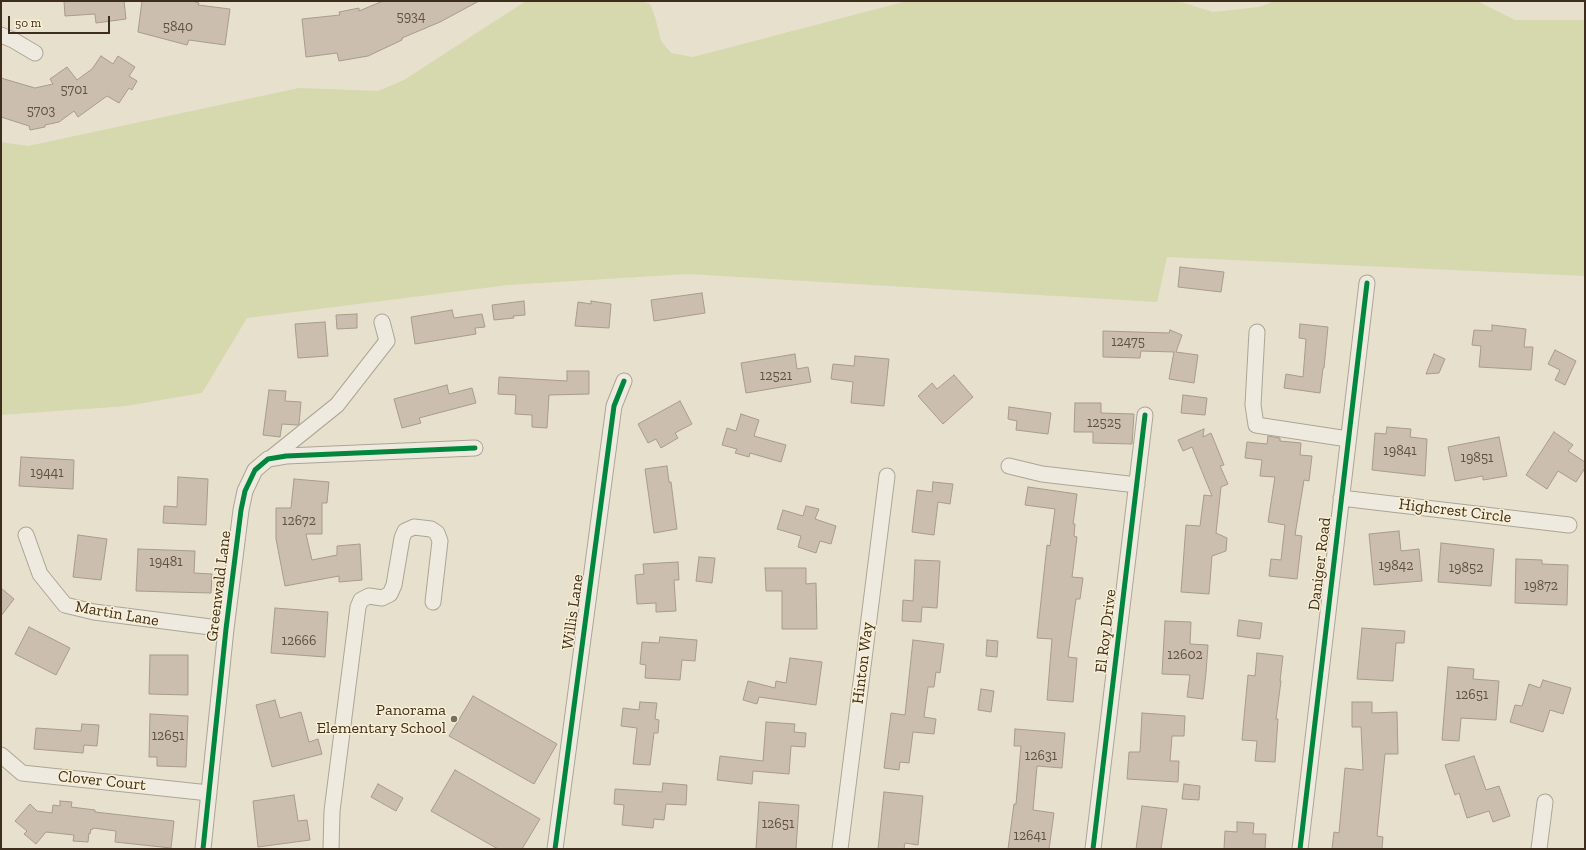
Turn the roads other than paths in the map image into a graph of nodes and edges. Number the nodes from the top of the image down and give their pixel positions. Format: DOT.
graph roads {
  1 [pos="1,35"];
  2 [pos="35,53"];
  3 [pos="1367,283"];
  4 [pos="382,322"];
  5 [pos="1257,332"];
  6 [pos="624,381"];
  7 [pos="1145,415"];
  8 [pos="1348,439"];
  9 [pos="476,448"];
  10 [pos="268,459"];
  11 [pos="1009,466"];
  12 [pos="887,476"];
  13 [pos="1137,485"];
  14 [pos="1341,498"];
  15 [pos="1569,525"];
  16 [pos="26,534"];
  17 [pos="432,602"];
  18 [pos="226,630"];
  19 [pos="1,755"];
  20 [pos="209,793"];
  21 [pos="1545,802"];
  22 [pos="202,849"];
  23 [pos="331,849"];
  24 [pos="555,849"];
  25 [pos="840,849"];
  26 [pos="1093,849"];
  27 [pos="1300,849"];
  28 [pos="1539,849"];
  1 -- 2 [label="street"];
  3 -- 8 [label="street, Daniger Road"];
  4 -- 10 [label="street, Greenwald Lane"];
  5 -- 8 [label="street"];
  6 -- 24 [label="street, Willis Lane"];
  7 -- 13 [label="street, El Roy Drive"];
  8 -- 14 [label="street, Daniger Road"];
  9 -- 10 [label="street"];
  10 -- 18 [label="street, Greenwald Lane"];
  11 -- 13 [label="street"];
  12 -- 25 [label="street, Hinton Way"];
  13 -- 26 [label="street, El Roy Drive"];
  14 -- 15 [label="street, Highcrest Circle"];
  14 -- 27 [label="street, Daniger Road"];
  16 -- 18 [label="street, Martin Lane"];
  17 -- 23 [label="street"];
  18 -- 20 [label="street, Greenwald Lane"];
  19 -- 20 [label="street, Clover Court"];
  20 -- 22 [label="street, Greenwald Lane"];
  21 -- 28 [label="street"];
}
